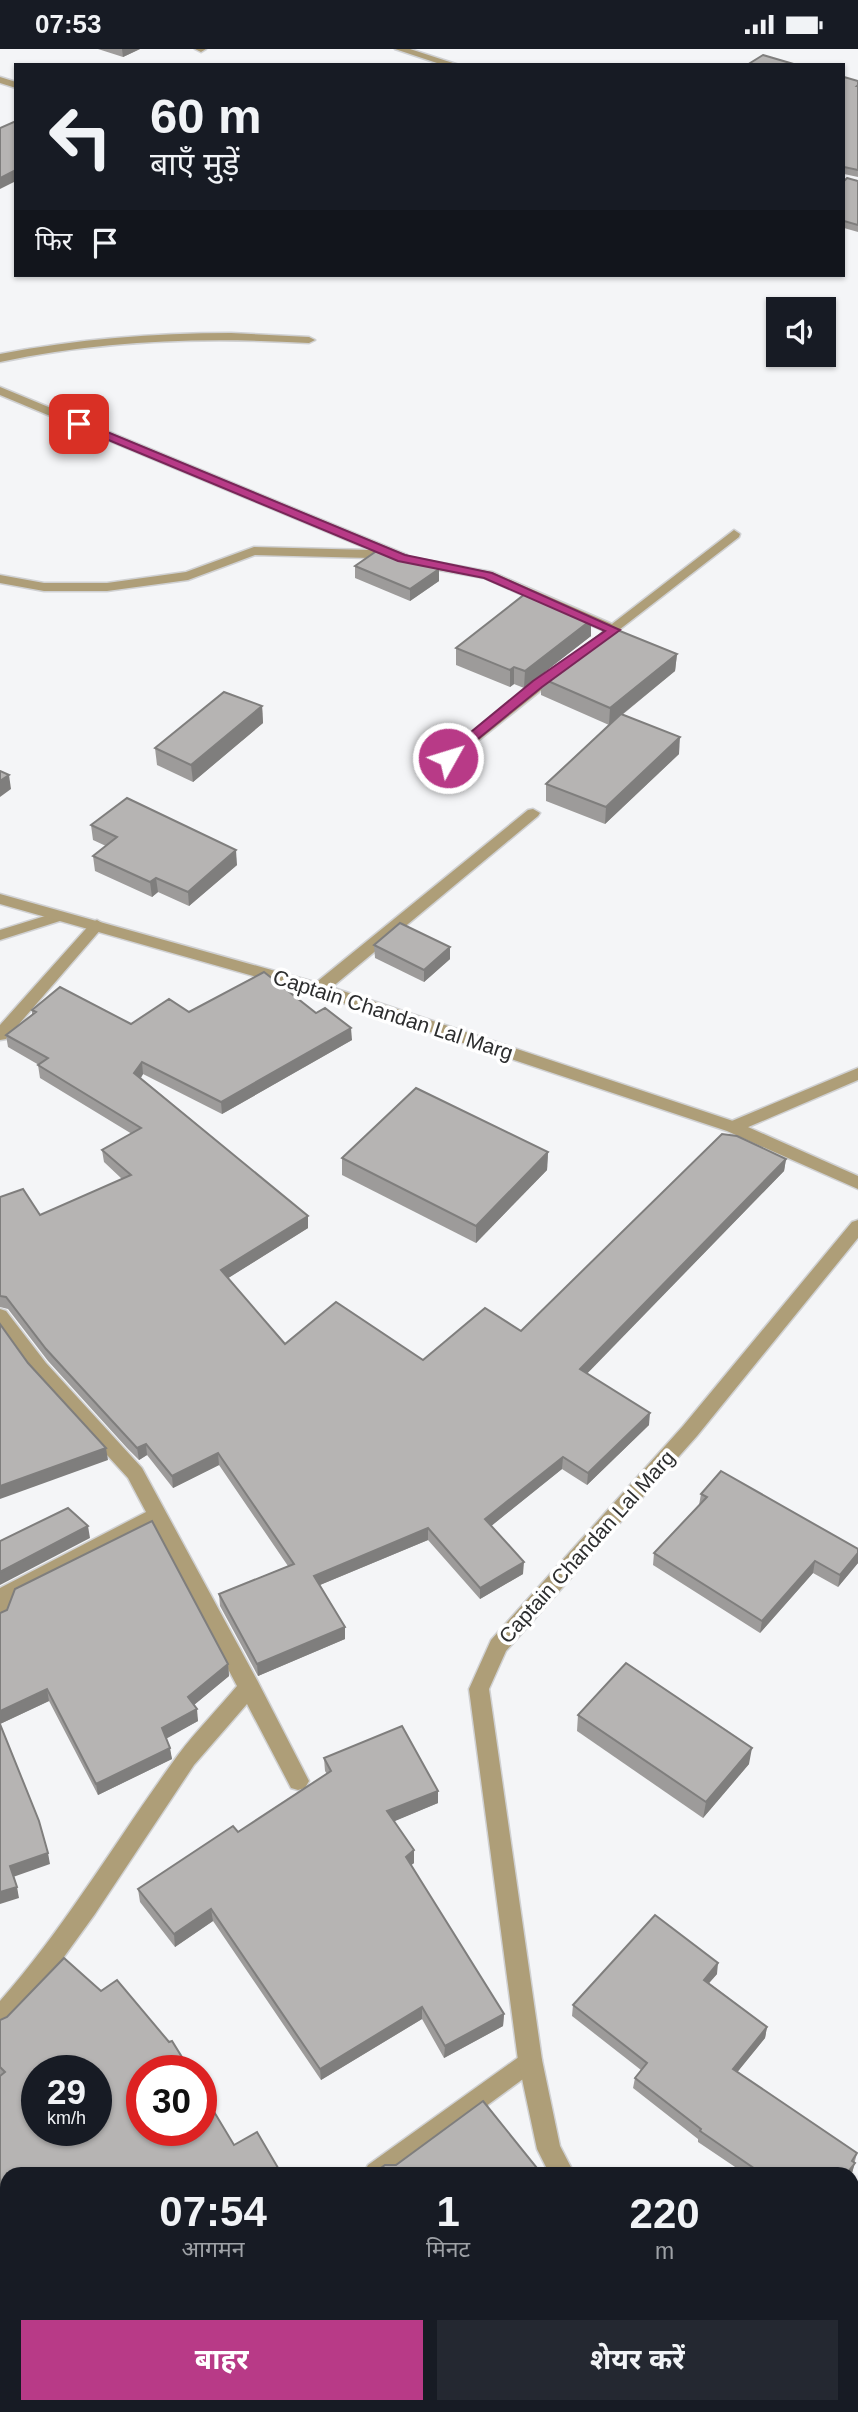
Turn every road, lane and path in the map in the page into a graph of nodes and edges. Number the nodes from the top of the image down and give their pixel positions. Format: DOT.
graph roads {
  1 [pos="404,49"];
  2 [pos="448,63"];
  3 [pos="309,340"];
  4 [pos="0,358"];
  5 [pos="0,391"];
  6 [pos="734,534"];
  7 [pos="402,558"];
  8 [pos="0,579"];
  9 [pos="614,630"];
  10 [pos="592,646"];
  11 [pos="570,661"];
  12 [pos="448,758"];
  13 [pos="533,813"];
  14 [pos="0,899"];
  15 [pos="58,917"];
  16 [pos="97,925"];
  17 [pos="0,935"];
  18 [pos="319,989"];
  19 [pos="0,1035"];
  20 [pos="858,1074"];
  21 [pos="733,1127"];
  22 [pos="858,1182"];
  23 [pos="858,1226"];
  24 [pos="0,1316"];
  25 [pos="157,1515"];
  26 [pos="0,1615"];
  27 [pos="250,1686"];
  28 [pos="298,1781"];
  29 [pos="0,2018"];
  30 [pos="530,2060"];
  31 [pos="384,2167"];
  32 [pos="559,2167"];
  1 -- 2 [label="street"];
  3 -- 4 [label="street"];
  5 -- 7 [label="street"];
  6 -- 9 [label="street"];
  7 -- 8 [label="street"];
  7 -- 9 [label="street"];
  9 -- 10 [label="street"];
  11 -- 12 [label="street"];
  13 -- 18 [label="street"];
  14 -- 15 [label="street, Captain Chandan Lal Marg"];
  15 -- 16 [label="street, Captain Chandan Lal Marg"];
  15 -- 17 [label="street"];
  16 -- 18 [label="street, Captain Chandan Lal Marg"];
  16 -- 19 [label="street"];
  18 -- 21 [label="street, Captain Chandan Lal Marg"];
  20 -- 21 [label="street"];
  21 -- 22 [label="street, Captain Chandan Lal Marg"];
  23 -- 30 [label="street, Captain Chandan Lal Marg"];
  24 -- 25 [label="street"];
  25 -- 26 [label="street"];
  25 -- 27 [label="street"];
  27 -- 28 [label="street"];
  27 -- 29 [label="street"];
  30 -- 31 [label="street"];
  30 -- 32 [label="street, Captain Chandan Lal Marg"];
}
